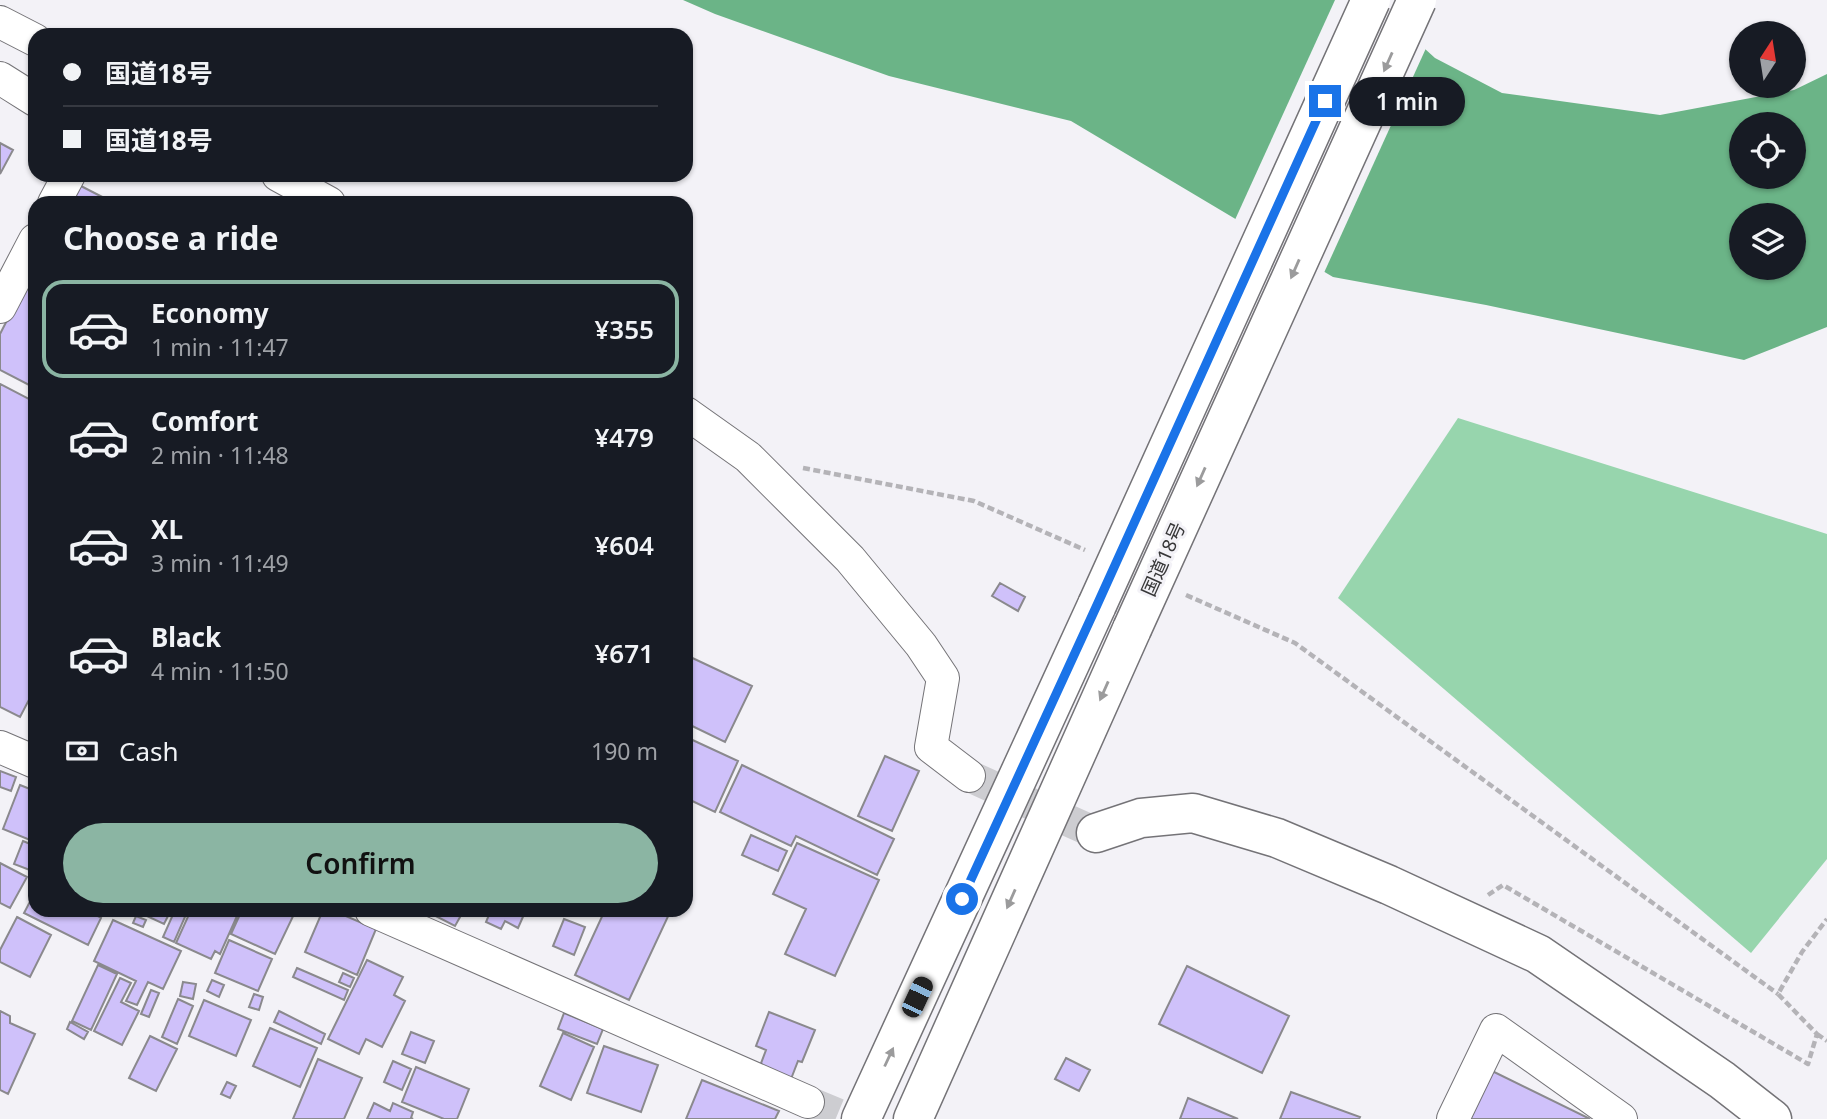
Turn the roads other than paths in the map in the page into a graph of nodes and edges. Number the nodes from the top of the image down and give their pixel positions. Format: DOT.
graph roads {
  1 [pos="1371,0"];
  2 [pos="1417,0"];
  3 [pos="0,22"];
  4 [pos="28,36"];
  5 [pos="0,78"];
  6 [pos="28,96"];
  7 [pos="291,182"];
  8 [pos="317,196"];
  9 [pos="28,253"];
  10 [pos="0,307"];
  11 [pos="693,417"];
  12 [pos="0,747"];
  13 [pos="28,759"];
  14 [pos="969,776"];
  15 [pos="1096,832"];
  16 [pos="387,917"];
  17 [pos="808,1102"];
  18 [pos="861,1119"];
  19 [pos="913,1119"];
  20 [pos="1453,1119"];
  21 [pos="1621,1119"];
  22 [pos="1772,1119"];
  18 -- 1 [label="main road, one-way, bridge"];
  2 -- 19 [label="main road, 国道18号, one-way, bridge"];
  3 -- 4 [label="street"];
  5 -- 6 [label="street"];
  7 -- 8 [label="street"];
  9 -- 10 [label="street"];
  11 -- 14 [label="street"];
  12 -- 13 [label="street"];
  15 -- 22 [label="main road"];
  16 -- 17 [label="street"];
  20 -- 21 [label="street"];
}
